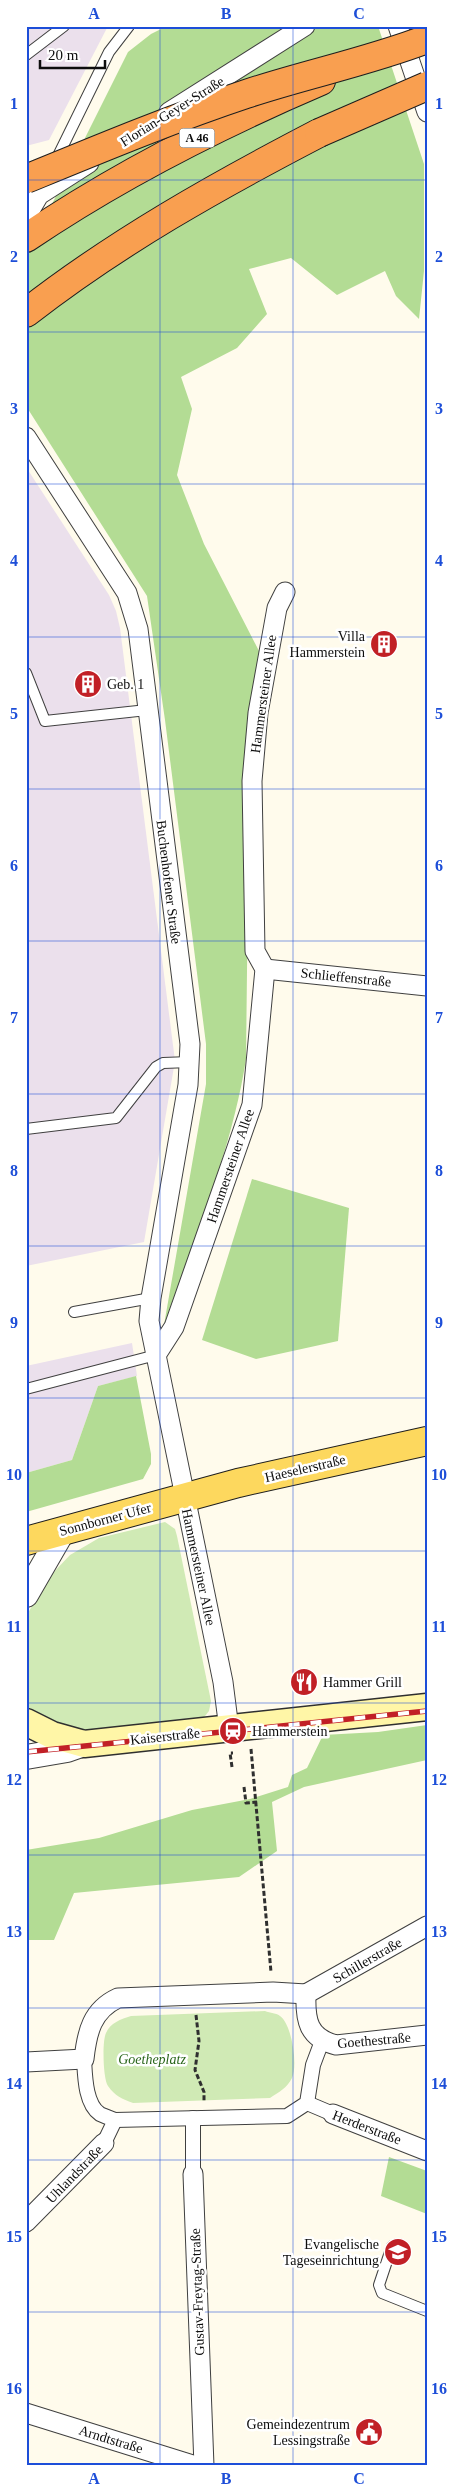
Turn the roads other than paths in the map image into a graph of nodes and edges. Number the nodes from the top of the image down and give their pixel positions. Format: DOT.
graph roads {
  1 [pos="64,26"];
  2 [pos="128,26"];
  3 [pos="305,26"];
  4 [pos="398,26"];
  5 [pos="427,39"];
  6 [pos="26,55"];
  7 [pos="378,57"];
  8 [pos="427,86"];
  9 [pos="427,112"];
  10 [pos="30,184"];
  11 [pos="26,217"];
  12 [pos="26,238"];
  13 [pos="26,313"];
  14 [pos="26,437"];
  15 [pos="285,592"];
  16 [pos="26,673"];
  17 [pos="147,710"];
  18 [pos="265,968"];
  19 [pos="427,986"];
  20 [pos="190,1062"];
  21 [pos="26,1129"];
  22 [pos="151,1298"];
  23 [pos="74,1312"];
  24 [pos="156,1355"];
  25 [pos="26,1389"];
  26 [pos="427,1441"];
  27 [pos="184,1497"];
  28 [pos="63,1531"];
  29 [pos="26,1541"];
  30 [pos="26,1595"];
  31 [pos="427,1707"];
  32 [pos="26,1722"];
  33 [pos="232,1741"];
  34 [pos="84,1744"];
  35 [pos="26,1757"];
  36 [pos="427,1926"];
  37 [pos="306,1994"];
  38 [pos="427,2035"];
  39 [pos="322,2041"];
  40 [pos="84,2059"];
  41 [pos="30,2062"];
  42 [pos="307,2103"];
  43 [pos="334,2114"];
  44 [pos="199,2118"];
  45 [pos="115,2120"];
  46 [pos="104,2143"];
  47 [pos="427,2151"];
  48 [pos="193,2174"];
  49 [pos="26,2222"];
  50 [pos="392,2246"];
  51 [pos="427,2311"];
  52 [pos="26,2413"];
  53 [pos="196,2466"];
  54 [pos="204,2466"];
  1 -- 6 [label="lane"];
  2 -- 10 [label="lane"];
  3 -- 10 [label="street, Florian-Geyer-Straße"];
  4 -- 9 [label="street"];
  5 -- 7 [label="highway, A 46, bridge"];
  7 -- 10 [label="highway, bridge"];
  7 -- 12 [label="highway, A 46, bridge"];
  8 -- 13 [label="highway, bridge"];
  10 -- 11 [label="street"];
  14 -- 17 [label="street, Buchenhofener Straße"];
  15 -- 18 [label="street, Hammersteiner Allee"];
  16 -- 17 [label="lane"];
  17 -- 20 [label="street, Buchenhofener Straße"];
  18 -- 19 [label="street, Schlieffenstraße"];
  18 -- 24 [label="street, Hammersteiner Allee"];
  20 -- 21 [label="lane"];
  20 -- 22 [label="street, Buchenhofener Straße"];
  22 -- 23 [label="lane"];
  22 -- 24 [label="street, Buchenhofener Straße"];
  24 -- 25 [label="lane"];
  24 -- 27 [label="street, Hammersteiner Allee"];
  26 -- 27 [label="main road, Haeselerstraße"];
  27 -- 28 [label="main road, Sonnborner Ufer"];
  27 -- 33 [label="street, Hammersteiner Allee"];
  28 -- 29 [label="main road, Sonnborner Ufer"];
  28 -- 30 [label="street"];
  31 -- 33 [label="main road, Kaiserstraße"];
  32 -- 34 [label="main road, Kaiserstraße"];
  33 -- 34 [label="main road, Kaiserstraße"];
  34 -- 35 [label="street"];
  36 -- 37 [label="street, Schillerstraße"];
  37 -- 39 [label="street"];
  37 -- 40 [label="street"];
  38 -- 39 [label="street, Goethestraße"];
  39 -- 42 [label="street"];
  40 -- 41 [label="street"];
  40 -- 45 [label="street"];
  42 -- 43 [label="street, Herderstraße"];
  42 -- 44 [label="street"];
  43 -- 47 [label="street, Herderstraße"];
  44 -- 45 [label="street"];
  44 -- 48 [label="street, Gustav-Freytag-Straße"];
  45 -- 46 [label="street, Uhlandstraße"];
  46 -- 49 [label="street, Uhlandstraße"];
  48 -- 54 [label="street, Gustav-Freytag-Straße"];
  50 -- 51 [label="lane"];
  52 -- 53 [label="street, Arndtstraße"];
}
